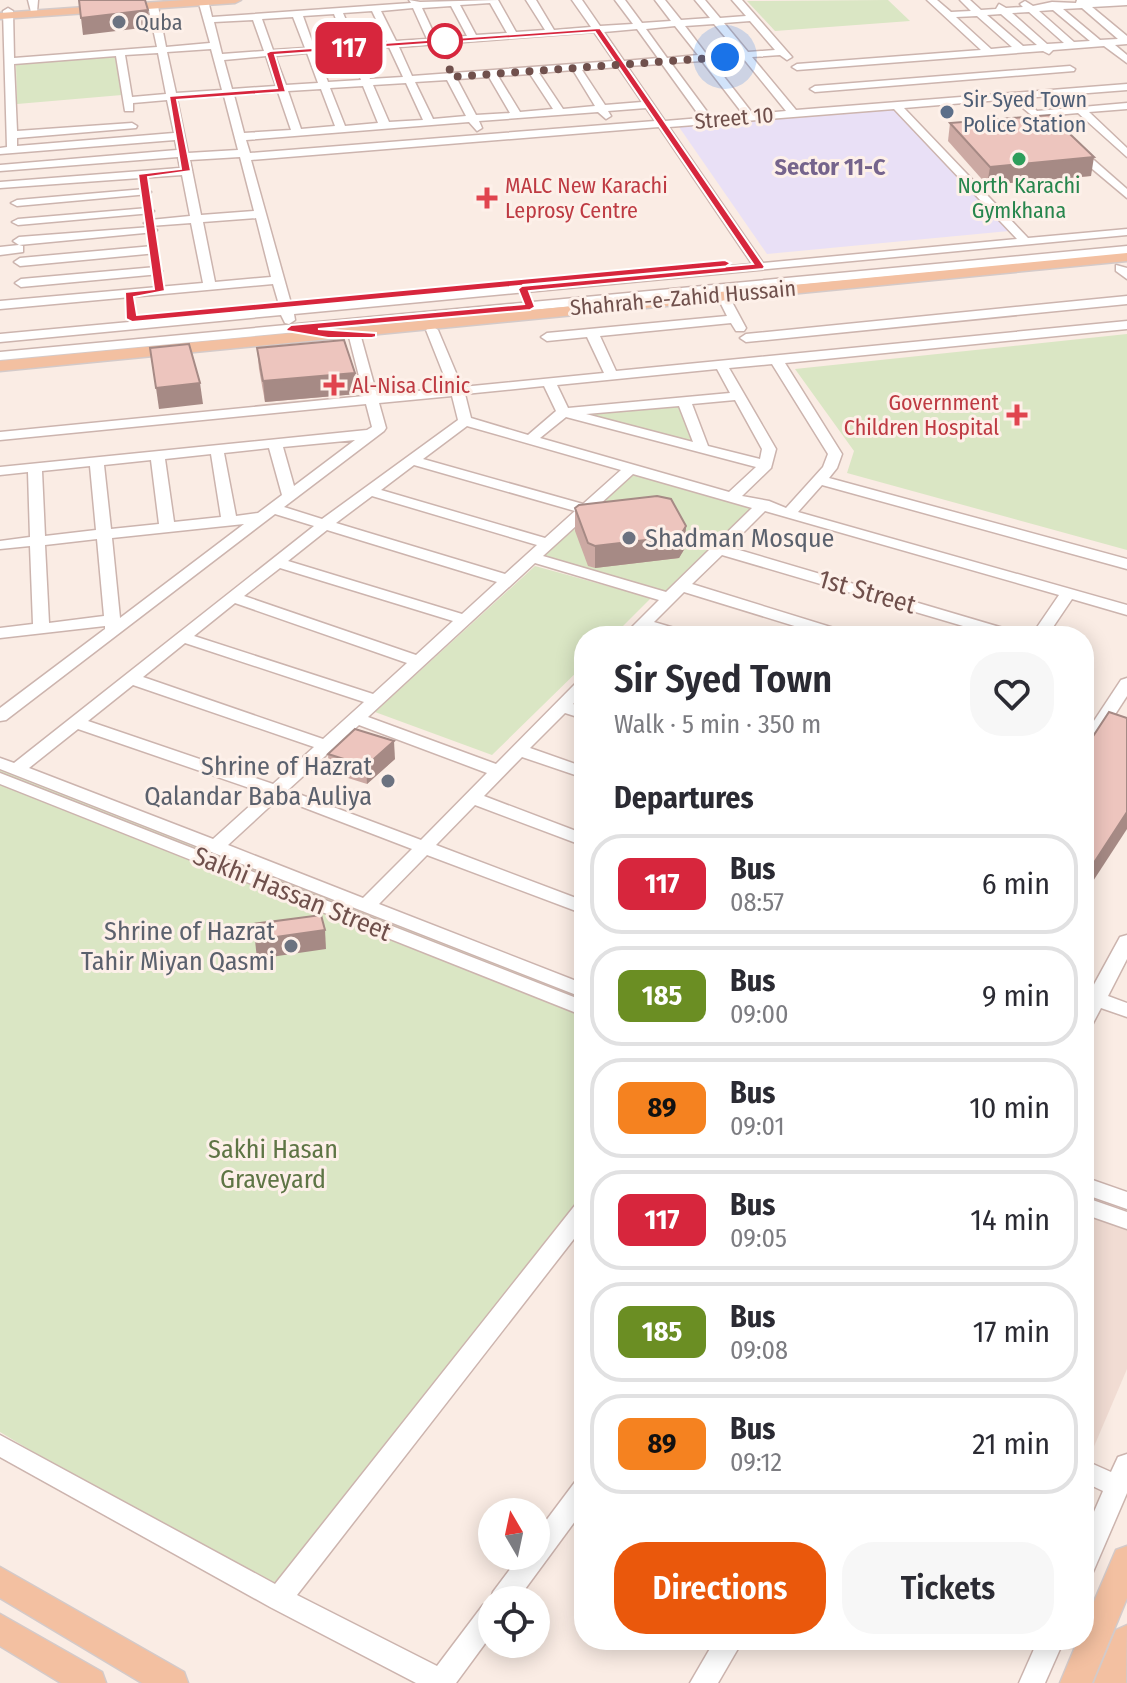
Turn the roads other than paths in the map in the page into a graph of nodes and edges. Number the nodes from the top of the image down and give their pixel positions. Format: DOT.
graph roads {
  1 [pos="178,0"];
  2 [pos="235,0"];
  3 [pos="327,0"];
  4 [pos="492,0"];
  5 [pos="531,0"];
  6 [pos="577,0"];
  7 [pos="620,0"];
  8 [pos="660,0"];
  9 [pos="700,0"];
  10 [pos="738,0"];
  11 [pos="932,0"];
  12 [pos="965,0"];
  13 [pos="992,0"];
  14 [pos="1020,0"];
  15 [pos="203,1"];
  16 [pos="1080,2"];
  17 [pos="415,3"];
  18 [pos="454,3"];
  19 [pos="1122,3"];
  20 [pos="1050,4"];
  21 [pos="33,5"];
  22 [pos="90,5"];
  23 [pos="153,6"];
  24 [pos="376,9"];
  25 [pos="1030,9"];
  26 [pos="334,11"];
  27 [pos="1004,11"];
  28 [pos="979,12"];
  29 [pos="4,14"];
  30 [pos="297,14"];
  31 [pos="948,15"];
  32 [pos="257,17"];
  33 [pos="753,18"];
  34 [pos="208,20"];
  35 [pos="717,21"];
  36 [pos="679,24"];
  37 [pos="639,27"];
  38 [pos="597,30"];
  39 [pos="551,33"];
  40 [pos="4,34"];
  41 [pos="513,36"];
  42 [pos="473,39"];
  43 [pos="1127,41"];
  44 [pos="433,42"];
  45 [pos="1103,43"];
  46 [pos="393,45"];
  47 [pos="1073,46"];
  48 [pos="353,48"];
  49 [pos="1046,48"];
  50 [pos="164,49"];
  51 [pos="312,50"];
  52 [pos="1021,50"];
  53 [pos="216,52"];
  54 [pos="783,52"];
  55 [pos="989,52"];
  56 [pos="120,53"];
  57 [pos="270,53"];
  58 [pos="746,55"];
  59 [pos="923,57"];
  60 [pos="705,58"];
  61 [pos="1127,60"];
  62 [pos="664,61"];
  63 [pos="621,65"];
  64 [pos="797,67"];
  65 [pos="576,68"];
  66 [pos="7,69"];
  67 [pos="1070,69"];
  68 [pos="533,71"];
  69 [pos="492,74"];
  70 [pos="451,77"];
  71 [pos="944,78"];
  72 [pos="410,80"];
  73 [pos="369,84"];
  74 [pos="326,87"];
  75 [pos="1127,87"];
  76 [pos="815,89"];
  77 [pos="282,90"];
  78 [pos="1093,90"];
  79 [pos="227,94"];
  80 [pos="1015,96"];
  81 [pos="172,98"];
  82 [pos="128,100"];
  83 [pos="966,100"];
  84 [pos="649,105"];
  85 [pos="896,105"];
  86 [pos="602,108"];
  87 [pos="1125,108"];
  88 [pos="834,110"];
  89 [pos="1080,110"];
  90 [pos="560,112"];
  91 [pos="794,114"];
  92 [pos="1034,114"];
  93 [pos="517,115"];
  94 [pos="750,117"];
  95 [pos="472,119"];
  96 [pos="708,120"];
  97 [pos="131,121"];
  98 [pos="429,122"];
  99 [pos="662,124"];
  100 [pos="8,126"];
  101 [pos="381,126"];
  102 [pos="614,128"];
  103 [pos="341,129"];
  104 [pos="297,132"];
  105 [pos="180,136"];
  106 [pos="239,137"];
  107 [pos="482,138"];
  108 [pos="134,140"];
  109 [pos="69,145"];
  110 [pos="385,146"];
  111 [pos="1105,148"];
  112 [pos="1090,149"];
  113 [pos="1124,149"];
  114 [pos="6,150"];
  115 [pos="1076,150"];
  116 [pos="183,155"];
  117 [pos="245,155"];
  118 [pos="70,162"];
  119 [pos="0,168"];
  120 [pos="186,171"];
  121 [pos="143,174"];
  122 [pos="71,180"];
  123 [pos="16,184"];
  124 [pos="0,185"];
  125 [pos="145,192"];
  126 [pos="1127,195"];
  127 [pos="17,203"];
  128 [pos="261,214"];
  129 [pos="196,219"];
  130 [pos="149,221"];
  131 [pos="18,222"];
  132 [pos="1127,229"];
  133 [pos="1112,233"];
  134 [pos="1023,239"];
  135 [pos="1127,249"];
  136 [pos="19,250"];
  137 [pos="153,250"];
  138 [pos="0,251"];
  139 [pos="807,262"];
  140 [pos="758,264"];
  141 [pos="1126,266"];
  142 [pos="156,271"];
  143 [pos="674,274"];
  144 [pos="278,280"];
  145 [pos="820,282"];
  146 [pos="21,283"];
  147 [pos="210,287"];
  148 [pos="523,289"];
  149 [pos="159,291"];
  150 [pos="129,294"];
  151 [pos="685,294"];
  152 [pos="714,300"];
  153 [pos="1127,300"];
  154 [pos="52,301"];
  155 [pos="22,303"];
  156 [pos="0,305"];
  157 [pos="286,306"];
  158 [pos="530,310"];
  159 [pos="132,319"];
  160 [pos="734,319"];
  161 [pos="1127,325"];
  162 [pos="56,329"];
  163 [pos="432,330"];
  164 [pos="0,331"];
  165 [pos="292,333"];
  166 [pos="592,333"];
  167 [pos="328,334"];
  168 [pos="372,335"];
  169 [pos="355,337"];
  170 [pos="547,337"];
  171 [pos="0,338"];
  172 [pos="746,338"];
  173 [pos="263,341"];
  174 [pos="244,347"];
  175 [pos="74,354"];
  176 [pos="0,356"];
  177 [pos="776,359"];
  178 [pos="761,361"];
  179 [pos="721,365"];
  180 [pos="0,368"];
  181 [pos="612,376"];
  182 [pos="549,382"];
  183 [pos="457,391"];
  184 [pos="740,396"];
  185 [pos="373,399"];
  186 [pos="685,403"];
  187 [pos="563,412"];
  188 [pos="465,421"];
  189 [pos="371,434"];
  190 [pos="0,436"];
  191 [pos="530,440"];
  192 [pos="275,444"];
  193 [pos="702,448"];
  194 [pos="217,450"];
  195 [pos="157,455"];
  196 [pos="412,460"];
  197 [pos="97,461"];
  198 [pos="766,465"];
  199 [pos="35,467"];
  200 [pos="629,470"];
  201 [pos="0,471"];
  202 [pos="820,480"];
  203 [pos="370,491"];
  204 [pos="290,497"];
  205 [pos="732,497"];
  206 [pos="764,504"];
  207 [pos="587,510"];
  208 [pos="790,512"];
  209 [pos="269,513"];
  210 [pos="229,520"];
  211 [pos="325,524"];
  212 [pos="167,527"];
  213 [pos="104,535"];
  214 [pos="38,541"];
  215 [pos="549,544"];
  216 [pos="0,545"];
  217 [pos="719,549"];
  218 [pos="533,558"];
  219 [pos="277,562"];
  220 [pos="1127,564"];
  221 [pos="508,580"];
  222 [pos="675,592"];
  223 [pos="1068,594"];
  224 [pos="232,597"];
  225 [pos="1127,610"];
  226 [pos="465,620"];
  227 [pos="644,624"];
  228 [pos="113,626"];
  229 [pos="651,626"];
  230 [pos="806,626"];
  231 [pos="980,626"];
  232 [pos="1046,626"];
  233 [pos="41,628"];
  234 [pos="0,633"];
  235 [pos="182,637"];
  236 [pos="419,662"];
  237 [pos="130,678"];
  238 [pos="1127,683"];
  239 [pos="574,694"];
  240 [pos="377,701"];
  241 [pos="562,706"];
  242 [pos="5,708"];
  243 [pos="574,710"];
  244 [pos="358,719"];
  245 [pos="74,722"];
  246 [pos="1094,734"];
  247 [pos="327,746"];
  248 [pos="519,750"];
  249 [pos="574,769"];
  250 [pos="6,770"];
  251 [pos="499,771"];
  252 [pos="276,791"];
  253 [pos="472,798"];
  254 [pos="574,836"];
  255 [pos="424,846"];
  256 [pos="215,847"];
  257 [pos="574,904"];
  258 [pos="366,906"];
  259 [pos="1127,941"];
  260 [pos="574,987"];
  261 [pos="1094,991"];
  262 [pos="1094,998"];
  263 [pos="574,1005"];
  264 [pos="1127,1010"];
  265 [pos="1094,1189"];
  266 [pos="1127,1201"];
  267 [pos="1094,1209"];
  268 [pos="1127,1221"];
  269 [pos="574,1223"];
  270 [pos="0,1445"];
  271 [pos="1094,1472"];
  272 [pos="1122,1475"];
  273 [pos="574,1503"];
  274 [pos="550,1535"];
  275 [pos="1094,1541"];
  276 [pos="1127,1560"];
  277 [pos="0,1581"];
  278 [pos="279,1599"];
  279 [pos="0,1629"];
  280 [pos="478,1632"];
  281 [pos="1094,1640"];
  282 [pos="1127,1640"];
  283 [pos="724,1650"];
  284 [pos="1047,1650"];
  285 [pos="1090,1650"];
  286 [pos="441,1682"];
  287 [pos="90,1683"];
  288 [pos="172,1683"];
  289 [pos="703,1683"];
  290 [pos="1032,1683"];
  291 [pos="1076,1683"];
  292 [pos="1110,1683"];
  1 -- 22 [label="main road"];
  2 -- 15 [label="main road"];
  3 -- 26 [label="street"];
  4 -- 18 [label="street"];
  4 -- 41 [label="street"];
  5 -- 39 [label="street"];
  6 -- 38 [label="street"];
  7 -- 37 [label="street"];
  8 -- 36 [label="street"];
  9 -- 35 [label="street"];
  10 -- 33 [label="street"];
  11 -- 31 [label="street"];
  12 -- 28 [label="street"];
  13 -- 27 [label="street"];
  14 -- 25 [label="street"];
  15 -- 23 [label="main road"];
  15 -- 34 [label="street"];
  16 -- 19 [label="street"];
  16 -- 20 [label="street"];
  16 -- 43 [label="street"];
  17 -- 18 [label="street"];
  17 -- 24 [label="street"];
  17 -- 44 [label="street"];
  18 -- 42 [label="street"];
  20 -- 25 [label="street"];
  20 -- 45 [label="street"];
  21 -- 22 [label="main road"];
  21 -- 29 [label="main road"];
  22 -- 23 [label="main road"];
  22 -- 29 [label="main road"];
  23 -- 50 [label="street"];
  24 -- 26 [label="street"];
  24 -- 46 [label="street"];
  25 -- 27 [label="street"];
  25 -- 47 [label="street"];
  26 -- 30 [label="street"];
  26 -- 48 [label="street"];
  27 -- 28 [label="street"];
  27 -- 49 [label="street"];
  28 -- 31 [label="street"];
  28 -- 52 [label="street"];
  29 -- 40 [label="street"];
  30 -- 32 [label="street"];
  30 -- 51 [label="street"];
  31 -- 55 [label="street"];
  32 -- 34 [label="street"];
  32 -- 57 [label="street"];
  33 -- 35 [label="street"];
  33 -- 54 [label="street"];
  34 -- 53 [label="street"];
  35 -- 36 [label="street"];
  35 -- 58 [label="street"];
  36 -- 37 [label="street"];
  36 -- 60 [label="street"];
  37 -- 38 [label="street"];
  37 -- 62 [label="street"];
  38 -- 39 [label="street"];
  38 -- 63 [label="street"];
  39 -- 41 [label="street"];
  40 -- 66 [label="street"];
  41 -- 42 [label="street"];
  42 -- 44 [label="street"];
  43 -- 45 [label="street"];
  44 -- 46 [label="street"];
  45 -- 47 [label="street"];
  45 -- 61 [label="street"];
  46 -- 48 [label="street"];
  46 -- 72 [label="street"];
  47 -- 49 [label="street"];
  48 -- 51 [label="street"];
  48 -- 73 [label="street"];
  49 -- 52 [label="street"];
  49 -- 67 [label="street"];
  50 -- 53 [label="street"];
  50 -- 56 [label="street"];
  50 -- 81 [label="street"];
  51 -- 57 [label="street"];
  51 -- 74 [label="street"];
  52 -- 55 [label="street"];
  53 -- 57 [label="street"];
  53 -- 79 [label="street"];
  54 -- 58 [label="street"];
  54 -- 64 [label="street"];
  55 -- 59 [label="street"];
  56 -- 66 [label="street"];
  56 -- 82 [label="street"];
  57 -- 77 [label="street"];
  58 -- 60 [label="street"];
  58 -- 91 [label="street"];
  59 -- 64 [label="street"];
  59 -- 71 [label="street"];
  60 -- 62 [label="street"];
  60 -- 94 [label="street"];
  62 -- 63 [label="street"];
  62 -- 96 [label="street"];
  63 -- 65 [label="street"];
  63 -- 84 [label="street"];
  64 -- 76 [label="street"];
  65 -- 68 [label="street"];
  65 -- 86 [label="street"];
  66 -- 100 [label="street"];
  67 -- 71 [label="street"];
  67 -- 78 [label="street"];
  68 -- 69 [label="street"];
  68 -- 90 [label="street"];
  69 -- 70 [label="street"];
  69 -- 93 [label="street"];
  70 -- 72 [label="street"];
  70 -- 95 [label="street"];
  71 -- 76 [label="street"];
  71 -- 83 [label="street"];
  72 -- 73 [label="street"];
  72 -- 98 [label="street"];
  73 -- 74 [label="street"];
  73 -- 101 [label="street"];
  74 -- 77 [label="street"];
  74 -- 103 [label="street"];
  75 -- 78 [label="street, Street 10"];
  76 -- 88 [label="street"];
  77 -- 79 [label="street"];
  77 -- 104 [label="street"];
  78 -- 80 [label="street, Street 10"];
  79 -- 81 [label="street"];
  79 -- 106 [label="street"];
  80 -- 83 [label="street, Street 10"];
  80 -- 92 [label="street"];
  81 -- 82 [label="street"];
  81 -- 105 [label="street"];
  82 -- 97 [label="street"];
  83 -- 85 [label="street, Street 10"];
  84 -- 86 [label="street"];
  84 -- 99 [label="street"];
  85 -- 88 [label="street, Street 10"];
  85 -- 134 [label="street"];
  86 -- 90 [label="street"];
  86 -- 102 [label="street"];
  87 -- 89 [label="street"];
  88 -- 91 [label="street, Street 10"];
  89 -- 92 [label="street"];
  89 -- 113 [label="street"];
  90 -- 93 [label="street"];
  91 -- 94 [label="street, Street 10"];
  92 -- 115 [label="street"];
  93 -- 95 [label="street"];
  94 -- 96 [label="street, Street 10"];
  95 -- 98 [label="street"];
  95 -- 107 [label="street"];
  96 -- 99 [label="street, Street 10"];
  97 -- 100 [label="street"];
  97 -- 108 [label="street"];
  98 -- 101 [label="street"];
  99 -- 102 [label="street, Street 10"];
  99 -- 140 [label="street"];
  100 -- 114 [label="street"];
  101 -- 103 [label="street"];
  101 -- 110 [label="street"];
  102 -- 107 [label="street, Street 10"];
  103 -- 104 [label="street"];
  104 -- 106 [label="street"];
  105 -- 108 [label="street"];
  105 -- 116 [label="street"];
  106 -- 117 [label="street"];
  107 -- 110 [label="street, Street 10"];
  108 -- 109 [label="street"];
  109 -- 114 [label="street"];
  109 -- 118 [label="street"];
  110 -- 117 [label="street, Street 10"];
  111 -- 113 [label="street"];
  112 -- 115 [label="street"];
  115 -- 126 [label="street"];
  116 -- 117 [label="street, Street 10"];
  116 -- 118 [label="street, Street 10"];
  116 -- 120 [label="street"];
  117 -- 128 [label="street"];
  118 -- 119 [label="street, Street 10"];
  118 -- 122 [label="street"];
  120 -- 121 [label="street"];
  120 -- 129 [label="street"];
  121 -- 122 [label="street"];
  121 -- 125 [label="street"];
  122 -- 123 [label="street"];
  123 -- 124 [label="street"];
  123 -- 127 [label="street"];
  125 -- 127 [label="street"];
  125 -- 130 [label="street"];
  127 -- 131 [label="street"];
  128 -- 129 [label="street"];
  128 -- 144 [label="street"];
  129 -- 130 [label="street"];
  129 -- 147 [label="street"];
  130 -- 131 [label="street"];
  130 -- 136 [label="street"];
  130 -- 137 [label="street"];
  131 -- 136 [label="street"];
  132 -- 133 [label="street"];
  132 -- 134 [label="street"];
  133 -- 134 [label="street"];
  133 -- 135 [label="street"];
  134 -- 139 [label="street"];
  134 -- 140 [label="street"];
  135 -- 145 [label="street"];
  136 -- 137 [label="street"];
  136 -- 138 [label="street"];
  136 -- 146 [label="street"];
  137 -- 142 [label="street"];
  139 -- 140 [label="street"];
  139 -- 145 [label="street"];
  140 -- 143 [label="street"];
  140 -- 157 [label="street"];
  141 -- 145 [label="main road, Shahrah-e-Zahid Hussain"];
  141 -- 152 [label="main road, Shahrah-e-Zahid Hussain"];
  142 -- 146 [label="street"];
  142 -- 149 [label="street"];
  143 -- 148 [label="street"];
  143 -- 151 [label="street"];
  144 -- 147 [label="street"];
  144 -- 157 [label="street"];
  145 -- 151 [label="street"];
  145 -- 152 [label="main road, Shahrah-e-Zahid Hussain"];
  146 -- 155 [label="street"];
  147 -- 149 [label="street"];
  148 -- 157 [label="street"];
  148 -- 158 [label="street"];
  149 -- 150 [label="street"];
  150 -- 154 [label="street"];
  150 -- 159 [label="street"];
  151 -- 152 [label="main road, Shahrah-e-Zahid Hussain"];
  151 -- 158 [label="main road, Shahrah-e-Zahid Hussain"];
  152 -- 160 [label="street"];
  152 -- 163 [label="main road, Shahrah-e-Zahid Hussain"];
  153 -- 172 [label="street"];
  154 -- 155 [label="street"];
  154 -- 162 [label="street"];
  155 -- 156 [label="street"];
  157 -- 159 [label="street"];
  157 -- 162 [label="street"];
  157 -- 165 [label="street"];
  158 -- 165 [label="street"];
  158 -- 167 [label="main road, Shahrah-e-Zahid Hussain"];
  159 -- 162 [label="street"];
  160 -- 166 [label="street"];
  160 -- 172 [label="street"];
  161 -- 177 [label="street"];
  162 -- 164 [label="street"];
  162 -- 171 [label="street"];
  162 -- 175 [label="street"];
  163 -- 168 [label="main road, Shahrah-e-Zahid Hussain"];
  163 -- 183 [label="street"];
  165 -- 167 [label="main road, Shahrah-e-Zahid Hussain"];
  165 -- 173 [label="main road, Shahrah-e-Zahid Hussain"];
  165 -- 175 [label="street"];
  166 -- 170 [label="street"];
  166 -- 181 [label="street"];
  167 -- 168 [label="street"];
  168 -- 169 [label="main road, Shahrah-e-Zahid Hussain"];
  169 -- 174 [label="main road, Shahrah-e-Zahid Hussain"];
  169 -- 185 [label="street"];
  172 -- 178 [label="street"];
  173 -- 174 [label="street"];
  173 -- 175 [label="main road, Shahrah-e-Zahid Hussain"];
  174 -- 180 [label="main road, Shahrah-e-Zahid Hussain"];
  175 -- 176 [label="street"];
  175 -- 180 [label="main road, Shahrah-e-Zahid Hussain"];
  177 -- 178 [label="street"];
  177 -- 202 [label="street"];
  178 -- 179 [label="street"];
  179 -- 181 [label="street"];
  179 -- 184 [label="street"];
  181 -- 182 [label="street"];
  182 -- 183 [label="street"];
  182 -- 187 [label="street"];
  183 -- 185 [label="street"];
  183 -- 188 [label="street"];
  184 -- 186 [label="street"];
  184 -- 198 [label="street"];
  185 -- 189 [label="street"];
  185 -- 190 [label="street"];
  186 -- 187 [label="street"];
  186 -- 193 [label="street"];
  187 -- 191 [label="street"];
  187 -- 193 [label="street"];
  188 -- 191 [label="street"];
  188 -- 196 [label="street"];
  189 -- 192 [label="street"];
  189 -- 204 [label="street"];
  191 -- 200 [label="street"];
  192 -- 194 [label="street"];
  192 -- 204 [label="street"];
  193 -- 198 [label="street"];
  194 -- 195 [label="street"];
  194 -- 210 [label="street"];
  195 -- 197 [label="street"];
  195 -- 212 [label="street"];
  196 -- 203 [label="street"];
  196 -- 207 [label="street"];
  197 -- 199 [label="street"];
  197 -- 213 [label="street"];
  198 -- 205 [label="street"];
  199 -- 201 [label="street"];
  199 -- 214 [label="street"];
  200 -- 205 [label="street"];
  200 -- 207 [label="street"];
  202 -- 208 [label="street"];
  202 -- 220 [label="street"];
  203 -- 211 [label="street"];
  203 -- 215 [label="street"];
  204 -- 209 [label="street"];
  205 -- 206 [label="street"];
  206 -- 208 [label="street"];
  206 -- 217 [label="street"];
  207 -- 215 [label="street"];
  208 -- 223 [label="street"];
  209 -- 210 [label="street"];
  209 -- 211 [label="street"];
  209 -- 228 [label="street"];
  210 -- 212 [label="street"];
  211 -- 219 [label="street"];
  211 -- 221 [label="street"];
  212 -- 213 [label="street"];
  213 -- 214 [label="street"];
  213 -- 228 [label="street"];
  214 -- 216 [label="street"];
  214 -- 233 [label="street"];
  215 -- 218 [label="street"];
  217 -- 222 [label="street"];
  217 -- 231 [label="street, 1st Street"];
  218 -- 221 [label="street"];
  218 -- 222 [label="street"];
  219 -- 224 [label="street"];
  219 -- 226 [label="street"];
  221 -- 226 [label="street"];
  222 -- 227 [label="street"];
  222 -- 230 [label="street"];
  223 -- 225 [label="street"];
  223 -- 232 [label="street"];
  224 -- 235 [label="street"];
  224 -- 236 [label="street"];
  226 -- 236 [label="street"];
  227 -- 229 [label="street"];
  228 -- 233 [label="street"];
  228 -- 242 [label="street"];
  233 -- 234 [label="street"];
  235 -- 237 [label="street"];
  235 -- 240 [label="street"];
  236 -- 240 [label="street"];
  237 -- 245 [label="street"];
  237 -- 247 [label="street"];
  238 -- 246 [label="street"];
  239 -- 241 [label="street"];
  240 -- 244 [label="street"];
  241 -- 243 [label="street"];
  241 -- 248 [label="street"];
  244 -- 247 [label="street"];
  244 -- 251 [label="street"];
  245 -- 250 [label="street"];
  245 -- 252 [label="street"];
  247 -- 252 [label="street"];
  248 -- 249 [label="street"];
  248 -- 251 [label="street"];
  250 -- 256 [label="street, Sakhi Hassan Street"];
  250 -- 263 [label="street, Sakhi Hassan Street"];
  251 -- 253 [label="street"];
  252 -- 255 [label="street"];
  252 -- 256 [label="street"];
  253 -- 254 [label="street"];
  253 -- 255 [label="street"];
  255 -- 257 [label="street"];
  255 -- 258 [label="street"];
  256 -- 258 [label="street, Sakhi Hassan Street"];
  258 -- 260 [label="street, Sakhi Hassan Street"];
  259 -- 261 [label="street"];
  262 -- 264 [label="street"];
  265 -- 266 [label="street"];
  267 -- 268 [label="street"];
  269 -- 278 [label="street"];
  270 -- 278 [label="street"];
  271 -- 272 [label="street"];
  272 -- 275 [label="street"];
  273 -- 274 [label="street"];
  276 -- 281 [label="main road"];
  277 -- 288 [label="main road"];
  278 -- 286 [label="street"];
  279 -- 287 [label="main road"];
  280 -- 286 [label="street"];
  282 -- 292 [label="main road"];
  283 -- 289 [label="street"];
  284 -- 290 [label="street"];
  285 -- 291 [label="main road"];
}
